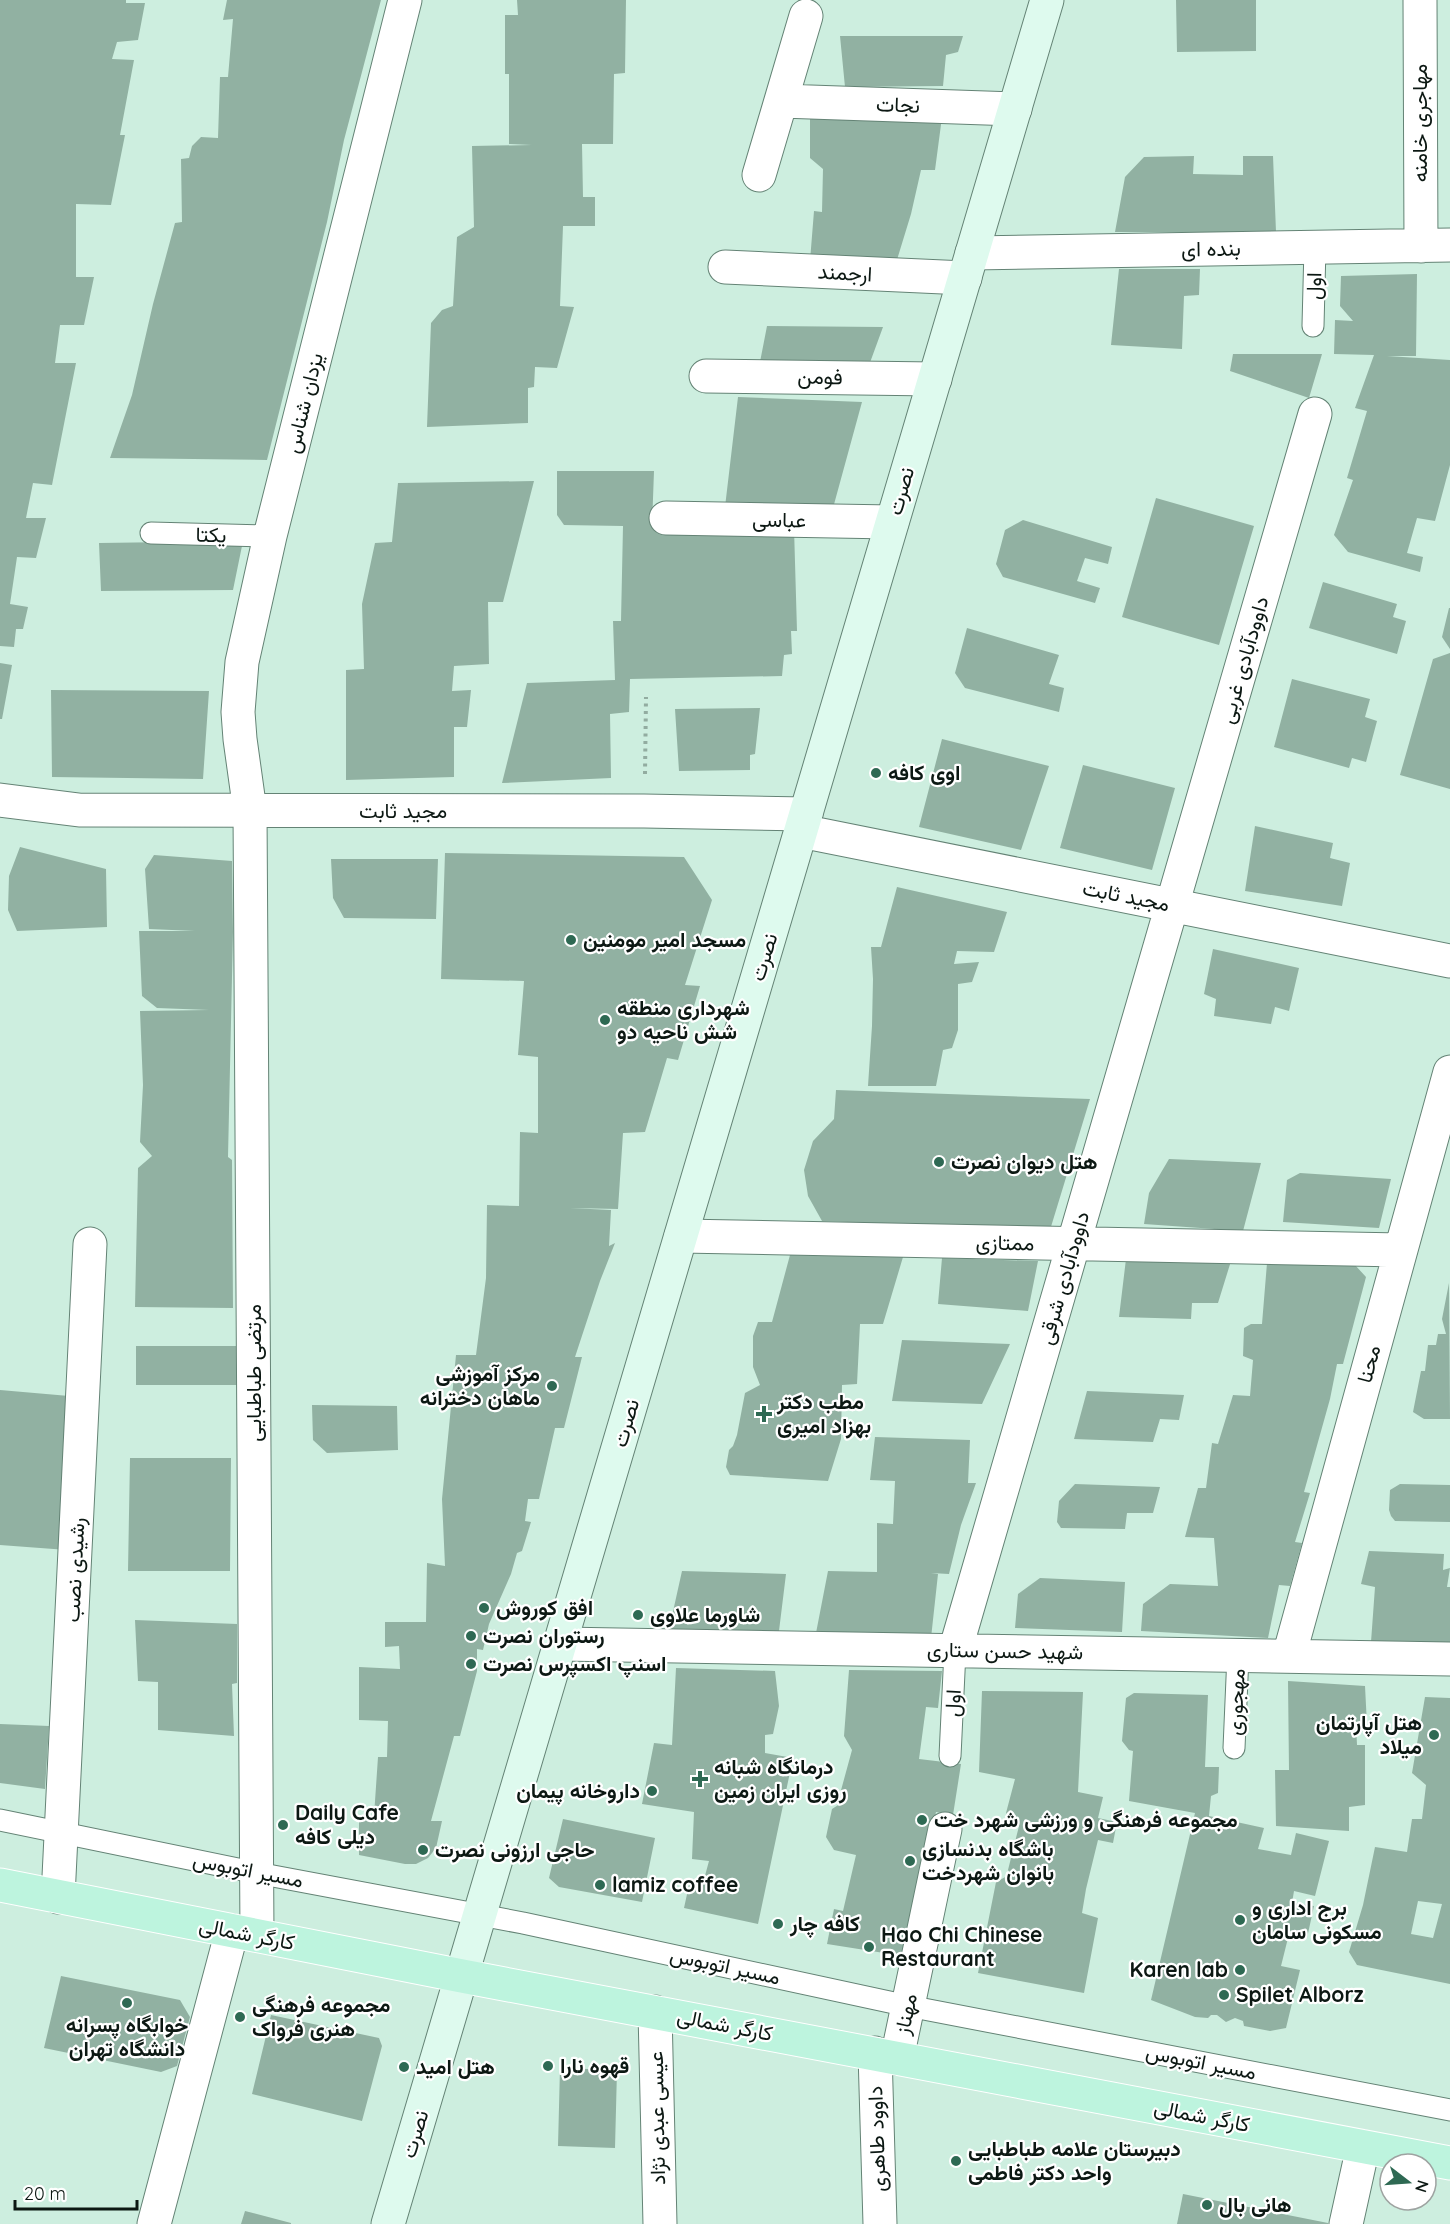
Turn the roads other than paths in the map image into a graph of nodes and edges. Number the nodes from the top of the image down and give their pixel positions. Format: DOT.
graph roads {
  1 [pos="405,0"];
  2 [pos="1047,0"];
  3 [pos="1420,0"];
  4 [pos="806,16"];
  5 [pos="781,101"];
  6 [pos="1015,109"];
  7 [pos="759,175"];
  8 [pos="1435,246"];
  9 [pos="1315,247"];
  10 [pos="968,266"];
  11 [pos="725,267"];
  12 [pos="1313,326"];
  13 [pos="706,376"];
  14 [pos="935,379"];
  15 [pos="1315,414"];
  16 [pos="666,518"];
  17 [pos="892,522"];
  18 [pos="151,533"];
  19 [pos="270,536"];
  20 [pos="0,800"];
  21 [pos="250,811"];
  22 [pos="804,822"];
  23 [pos="1172,905"];
  24 [pos="1450,961"];
  25 [pos="1450,1072"];
  26 [pos="681,1236"];
  27 [pos="90,1244"];
  28 [pos="1073,1244"];
  29 [pos="1401,1250"];
  30 [pos="561,1644"];
  31 [pos="955,1651"];
  32 [pos="1238,1655"];
  33 [pos="1289,1656"];
  34 [pos="1450,1659"];
  35 [pos="1234,1749"];
  36 [pos="950,1756"];
  37 [pos="0,1820"];
  38 [pos="945,1829"];
  39 [pos="63,1832"];
  40 [pos="257,1873"];
  41 [pos="0,1885"];
  42 [pos="58,1897"];
  43 [pos="481,1914"];
  44 [pos="244,1933"];
  45 [pos="462,1976"];
  46 [pos="908,2006"];
  47 [pos="655,2012"];
  48 [pos="886,2056"];
  49 [pos="1450,2110"];
  50 [pos="1363,2146"];
  51 [pos="1449,2159"];
  52 [pos="154,2224"];
  53 [pos="388,2224"];
  54 [pos="660,2224"];
  55 [pos="880,2224"];
  56 [pos="1346,2224"];
  1 -- 19 [label="street, یزدان شناس"];
  2 -- 6 [label="main road, نصرت"];
  3 -- 8 [label="street, مهاجری خامنه"];
  4 -- 5 [label="street"];
  5 -- 6 [label="street, نجات"];
  5 -- 7 [label="street"];
  6 -- 10 [label="main road, نصرت"];
  8 -- 9 [label="street, بنده ای"];
  9 -- 10 [label="street, بنده ای"];
  9 -- 12 [label="lane, اول"];
  10 -- 11 [label="street, ارجمند"];
  10 -- 14 [label="main road, نصرت"];
  13 -- 14 [label="street, فومن"];
  14 -- 17 [label="main road, نصرت"];
  15 -- 23 [label="street, داوودآبادی غربی"];
  16 -- 17 [label="street, عباسی"];
  17 -- 22 [label="main road, نصرت"];
  18 -- 19 [label="lane, یکتا"];
  19 -- 21 [label="street, یزدان شناس"];
  20 -- 21 [label="street, مجید ثابت"];
  21 -- 22 [label="street, مجید ثابت"];
  21 -- 40 [label="street, مرتضی طباطبایی"];
  22 -- 23 [label="street, مجید ثابت"];
  22 -- 26 [label="main road, نصرت"];
  23 -- 24 [label="street, مجید ثابت"];
  23 -- 28 [label="street, داوودآبادی شرقی"];
  25 -- 29 [label="street, محنا"];
  26 -- 28 [label="street, ممتازی"];
  26 -- 30 [label="main road, نصرت"];
  27 -- 39 [label="street, رشیدی نصب"];
  28 -- 29 [label="street, ممتازی"];
  28 -- 31 [label="street, داوودآبادی شرقی"];
  29 -- 33 [label="street, محنا"];
  30 -- 31 [label="street, شهید حسن ستاری"];
  30 -- 43 [label="main road, نصرت"];
  31 -- 32 [label="street, شهید حسن ستاری"];
  31 -- 36 [label="lane, اول"];
  32 -- 33 [label="street, شهید حسن ستاری"];
  32 -- 35 [label="lane, مهجوری"];
  33 -- 34 [label="street, شهید حسن ستاری"];
  37 -- 39 [label="lane, مسیر اتوبوس"];
  38 -- 46 [label="street, مهناز"];
  39 -- 40 [label="lane, مسیر اتوبوس"];
  39 -- 42 [label="street, رشیدی نصب"];
  40 -- 43 [label="lane, مسیر اتوبوس"];
  40 -- 44 [label="street, مرتضی طباطبایی"];
  41 -- 42 [label="main road, کارگر شمالی"];
  42 -- 44 [label="main road, کارگر شمالی"];
  43 -- 45 [label="main road, نصرت"];
  43 -- 46 [label="lane, مسیر اتوبوس"];
  44 -- 45 [label="main road, کارگر شمالی"];
  44 -- 52 [label="street, مرتضی طباطبایی"];
  45 -- 47 [label="main road, کارگر شمالی"];
  45 -- 53 [label="main road, نصرت"];
  46 -- 48 [label="street, مهناز"];
  46 -- 49 [label="lane, مسیر اتوبوس"];
  47 -- 48 [label="main road, کارگر شمالی"];
  47 -- 54 [label="street, عیسی عبدی نژاد"];
  48 -- 50 [label="main road, کارگر شمالی"];
  48 -- 55 [label="street, داوود طاهری"];
  50 -- 51 [label="main road, کارگر شمالی"];
  50 -- 56 [label="street"];
}
